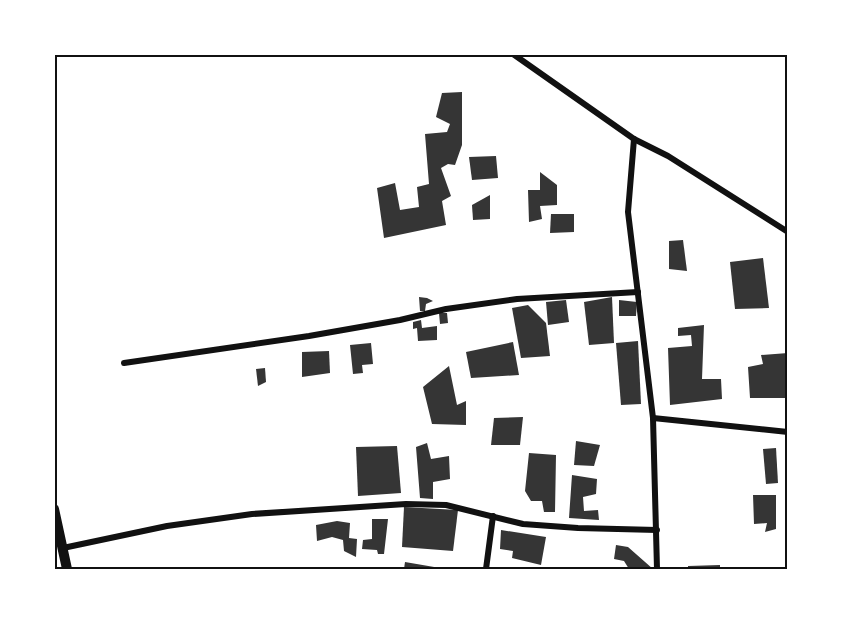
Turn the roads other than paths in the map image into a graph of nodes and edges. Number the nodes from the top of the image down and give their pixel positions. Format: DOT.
graph roads {
  1 [pos="513,54"];
  2 [pos="634,138"];
  3 [pos="788,232"];
  4 [pos="638,292"];
  5 [pos="124,363"];
  6 [pos="653,418"];
  7 [pos="788,432"];
  8 [pos="54,509"];
  9 [pos="493,516"];
  10 [pos="657,530"];
  11 [pos="63,548"];
  12 [pos="68,569"];
  13 [pos="486,569"];
  14 [pos="657,569"];
  1 -- 2 [label="street"];
  2 -- 3 [label="street"];
  2 -- 4 [label="street"];
  4 -- 5 [label="street"];
  4 -- 6 [label="street"];
  6 -- 7 [label="street"];
  6 -- 10 [label="street"];
  8 -- 11 [label="street"];
  9 -- 10 [label="street"];
  9 -- 11 [label="street"];
  9 -- 13 [label="street"];
  10 -- 14 [label="street"];
  11 -- 12 [label="street"];
}
